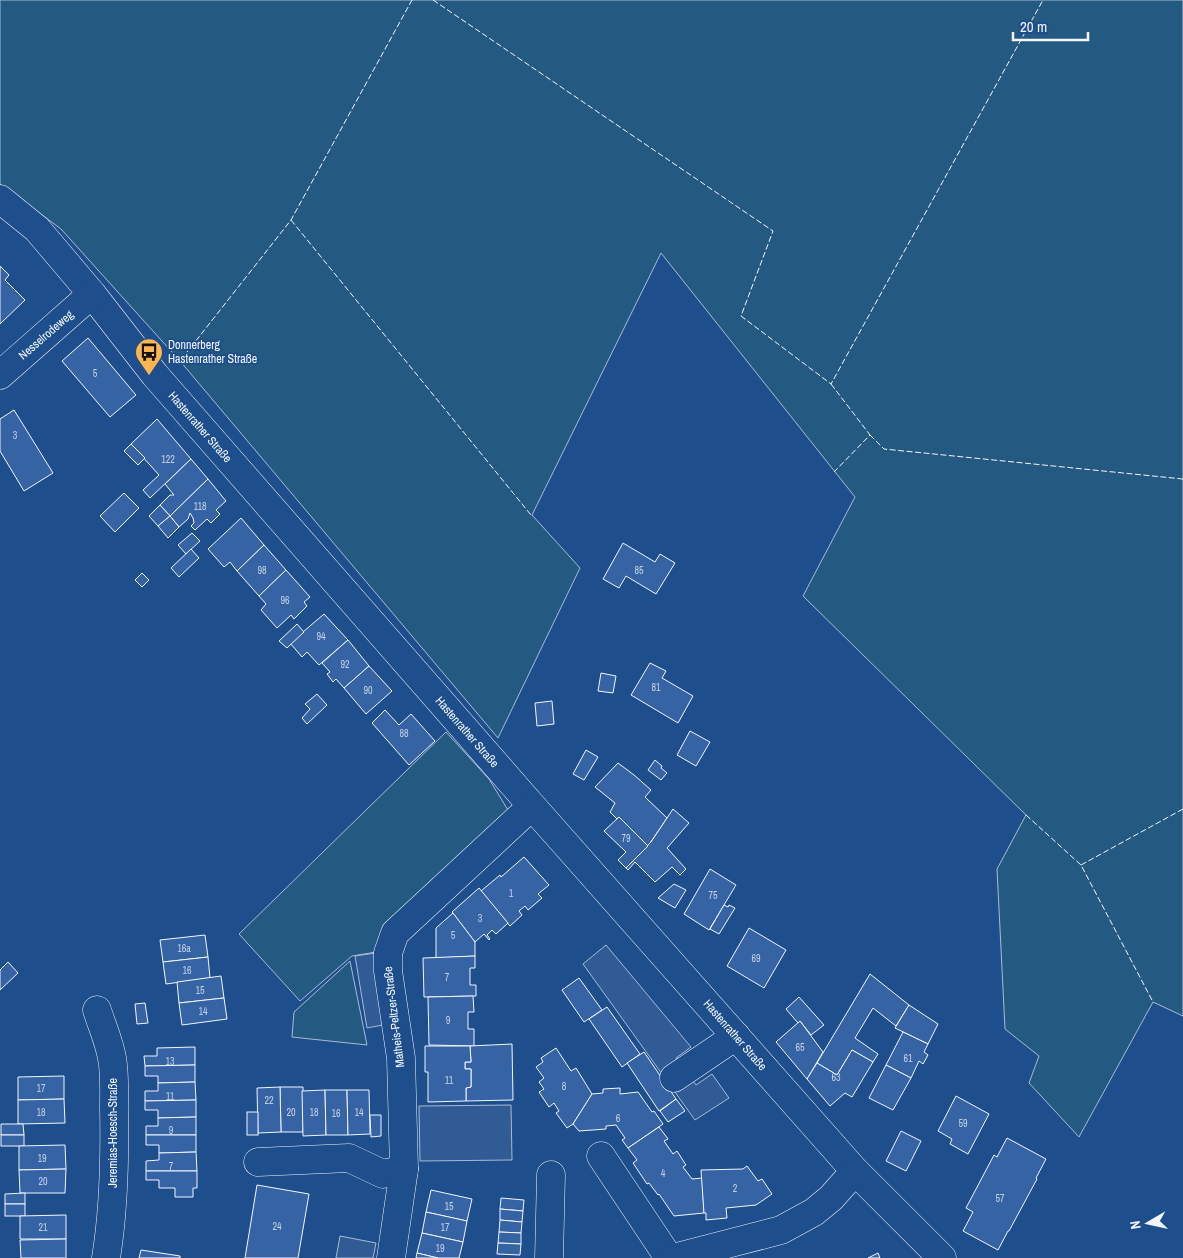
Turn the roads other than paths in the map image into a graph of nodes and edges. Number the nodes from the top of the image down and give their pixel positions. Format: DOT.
graph roads {
  1 [pos="0,199"];
  2 [pos="92,294"];
  3 [pos="0,375"];
  4 [pos="532,806"];
  5 [pos="97,1010"];
  6 [pos="736,1036"];
  7 [pos="674,1078"];
  8 [pos="601,1156"];
  9 [pos="258,1162"];
  10 [pos="404,1169"];
  11 [pos="855,1171"];
  12 [pos="551,1175"];
  13 [pos="750,1248"];
  14 [pos="106,1258"];
  15 [pos="391,1258"];
  16 [pos="549,1258"];
  17 [pos="669,1258"];
  18 [pos="673,1258"];
  19 [pos="942,1258"];
  1 -- 2 [label="street, Hastenrather Straße"];
  2 -- 3 [label="street, Nesselrodeweg"];
  2 -- 4 [label="street, Hastenrather Straße"];
  4 -- 6 [label="street, Hastenrather Straße"];
  4 -- 10 [label="street, Matheis-Peltzer-Straße"];
  5 -- 14 [label="street, Jeremias-Hoesch-Straße"];
  6 -- 7 [label="street"];
  6 -- 11 [label="street, Hastenrather Straße"];
  8 -- 17 [label="street"];
  9 -- 10 [label="street"];
  10 -- 15 [label="street, Matheis-Peltzer-Straße"];
  11 -- 13 [label="street"];
  11 -- 19 [label="street, Hastenrather Straße"];
  12 -- 16 [label="street"];
  13 -- 18 [label="street"];
}
